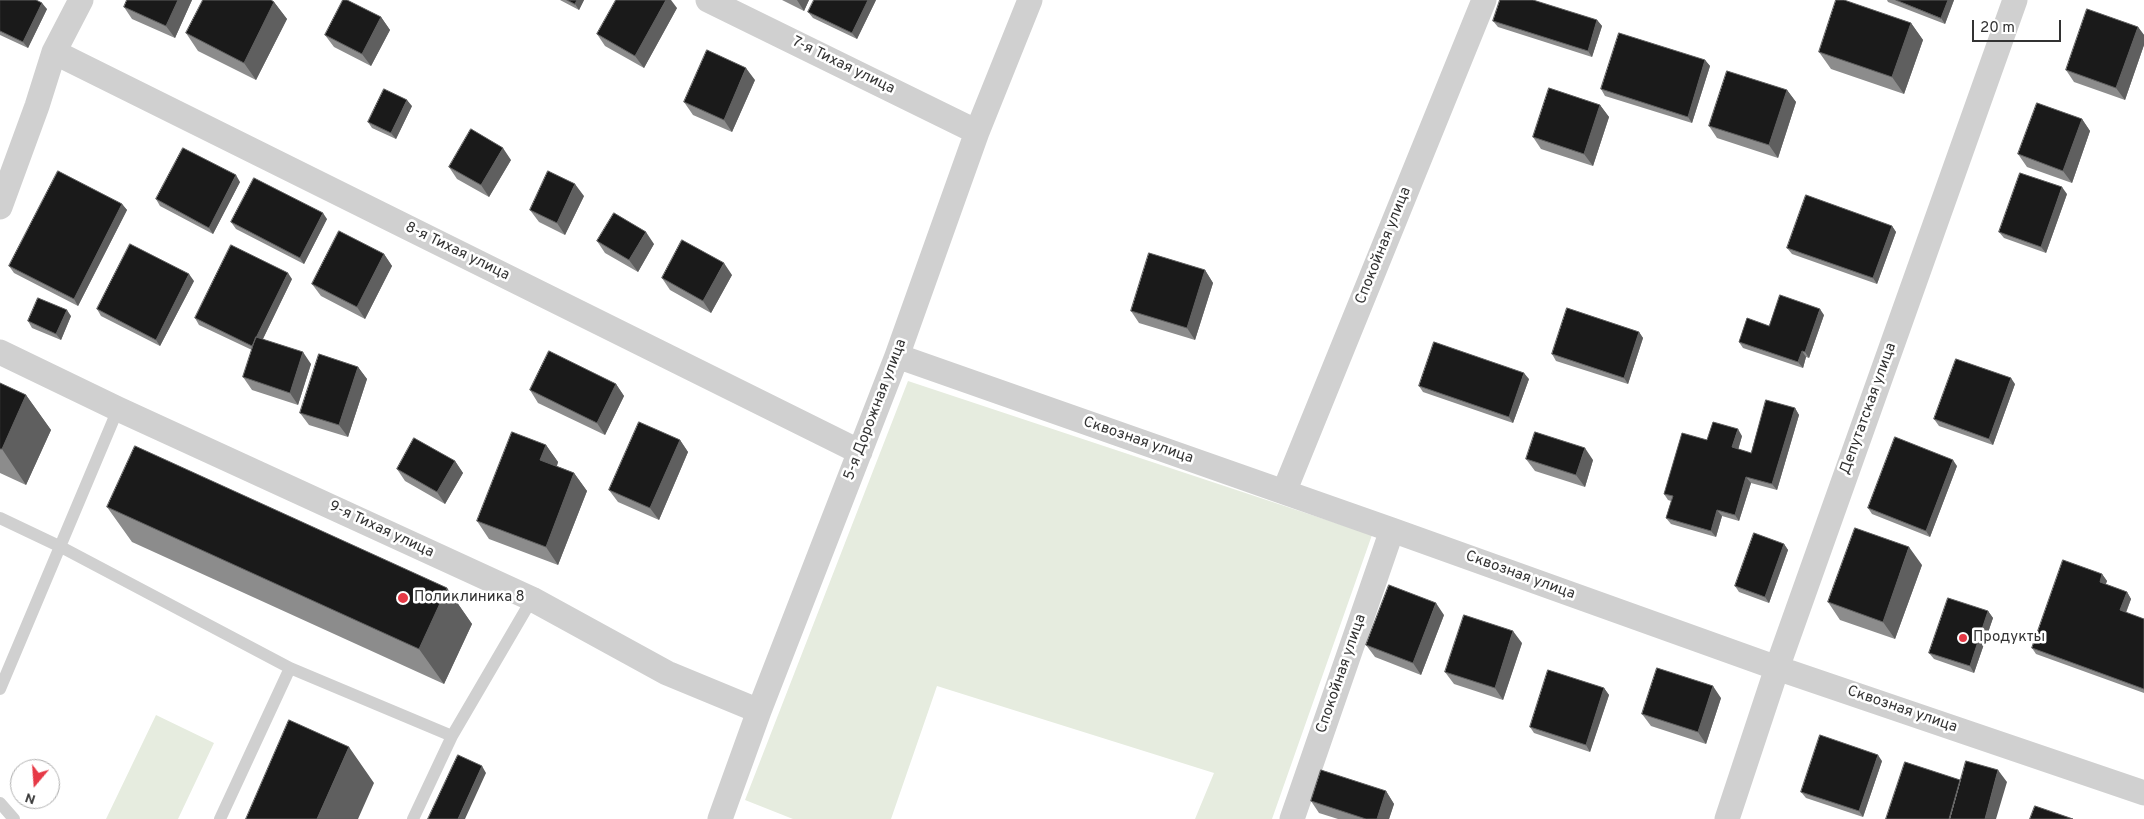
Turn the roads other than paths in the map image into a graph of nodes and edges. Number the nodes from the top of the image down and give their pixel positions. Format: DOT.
graph roads {
  1 [pos="81,0"];
  2 [pos="708,0"];
  3 [pos="1030,0"];
  4 [pos="1484,0"];
  5 [pos="2015,0"];
  6 [pos="54,52"];
  7 [pos="977,132"];
  8 [pos="0,207"];
  9 [pos="0,352"];
  10 [pos="897,356"];
  11 [pos="118,409"];
  12 [pos="860,452"];
  13 [pos="1284,492"];
  14 [pos="0,518"];
  15 [pos="1392,530"];
  16 [pos="61,547"];
  17 [pos="532,600"];
  18 [pos="290,668"];
  19 [pos="1777,668"];
  20 [pos="0,689"];
  21 [pos="759,711"];
  22 [pos="452,736"];
  23 [pos="2144,792"];
  24 [pos="0,803"];
  25 [pos="14,819"];
  26 [pos="220,819"];
  27 [pos="413,819"];
  28 [pos="720,819"];
  29 [pos="1292,819"];
  30 [pos="1727,819"];
  1 -- 6 [label="street"];
  2 -- 7 [label="street, 7-я Тихая улица"];
  3 -- 7 [label="street, 5-я Дорожная улица"];
  4 -- 13 [label="street, Спокойная улица"];
  5 -- 19 [label="street, Депутатская улица"];
  6 -- 8 [label="street"];
  6 -- 12 [label="street, 8-я Тихая улица"];
  7 -- 10 [label="street, 5-я Дорожная улица"];
  9 -- 11 [label="street, 9-я Тихая улица"];
  10 -- 12 [label="street, 5-я Дорожная улица"];
  10 -- 13 [label="street, Сквозная улица"];
  11 -- 16 [label="lane"];
  11 -- 17 [label="street, 9-я Тихая улица"];
  12 -- 21 [label="street, 5-я Дорожная улица"];
  13 -- 15 [label="street, Сквозная улица"];
  14 -- 16 [label="lane"];
  15 -- 19 [label="street, Сквозная улица"];
  15 -- 29 [label="street, Спокойная улица"];
  16 -- 18 [label="lane"];
  16 -- 20 [label="lane"];
  17 -- 21 [label="street, 9-я Тихая улица"];
  17 -- 22 [label="lane"];
  18 -- 22 [label="lane"];
  18 -- 26 [label="lane"];
  19 -- 23 [label="street, Сквозная улица"];
  19 -- 30 [label="street, Депутатская улица"];
  21 -- 28 [label="street, 5-я Дорожная улица"];
  22 -- 27 [label="lane"];
  24 -- 25 [label="lane"];
}
